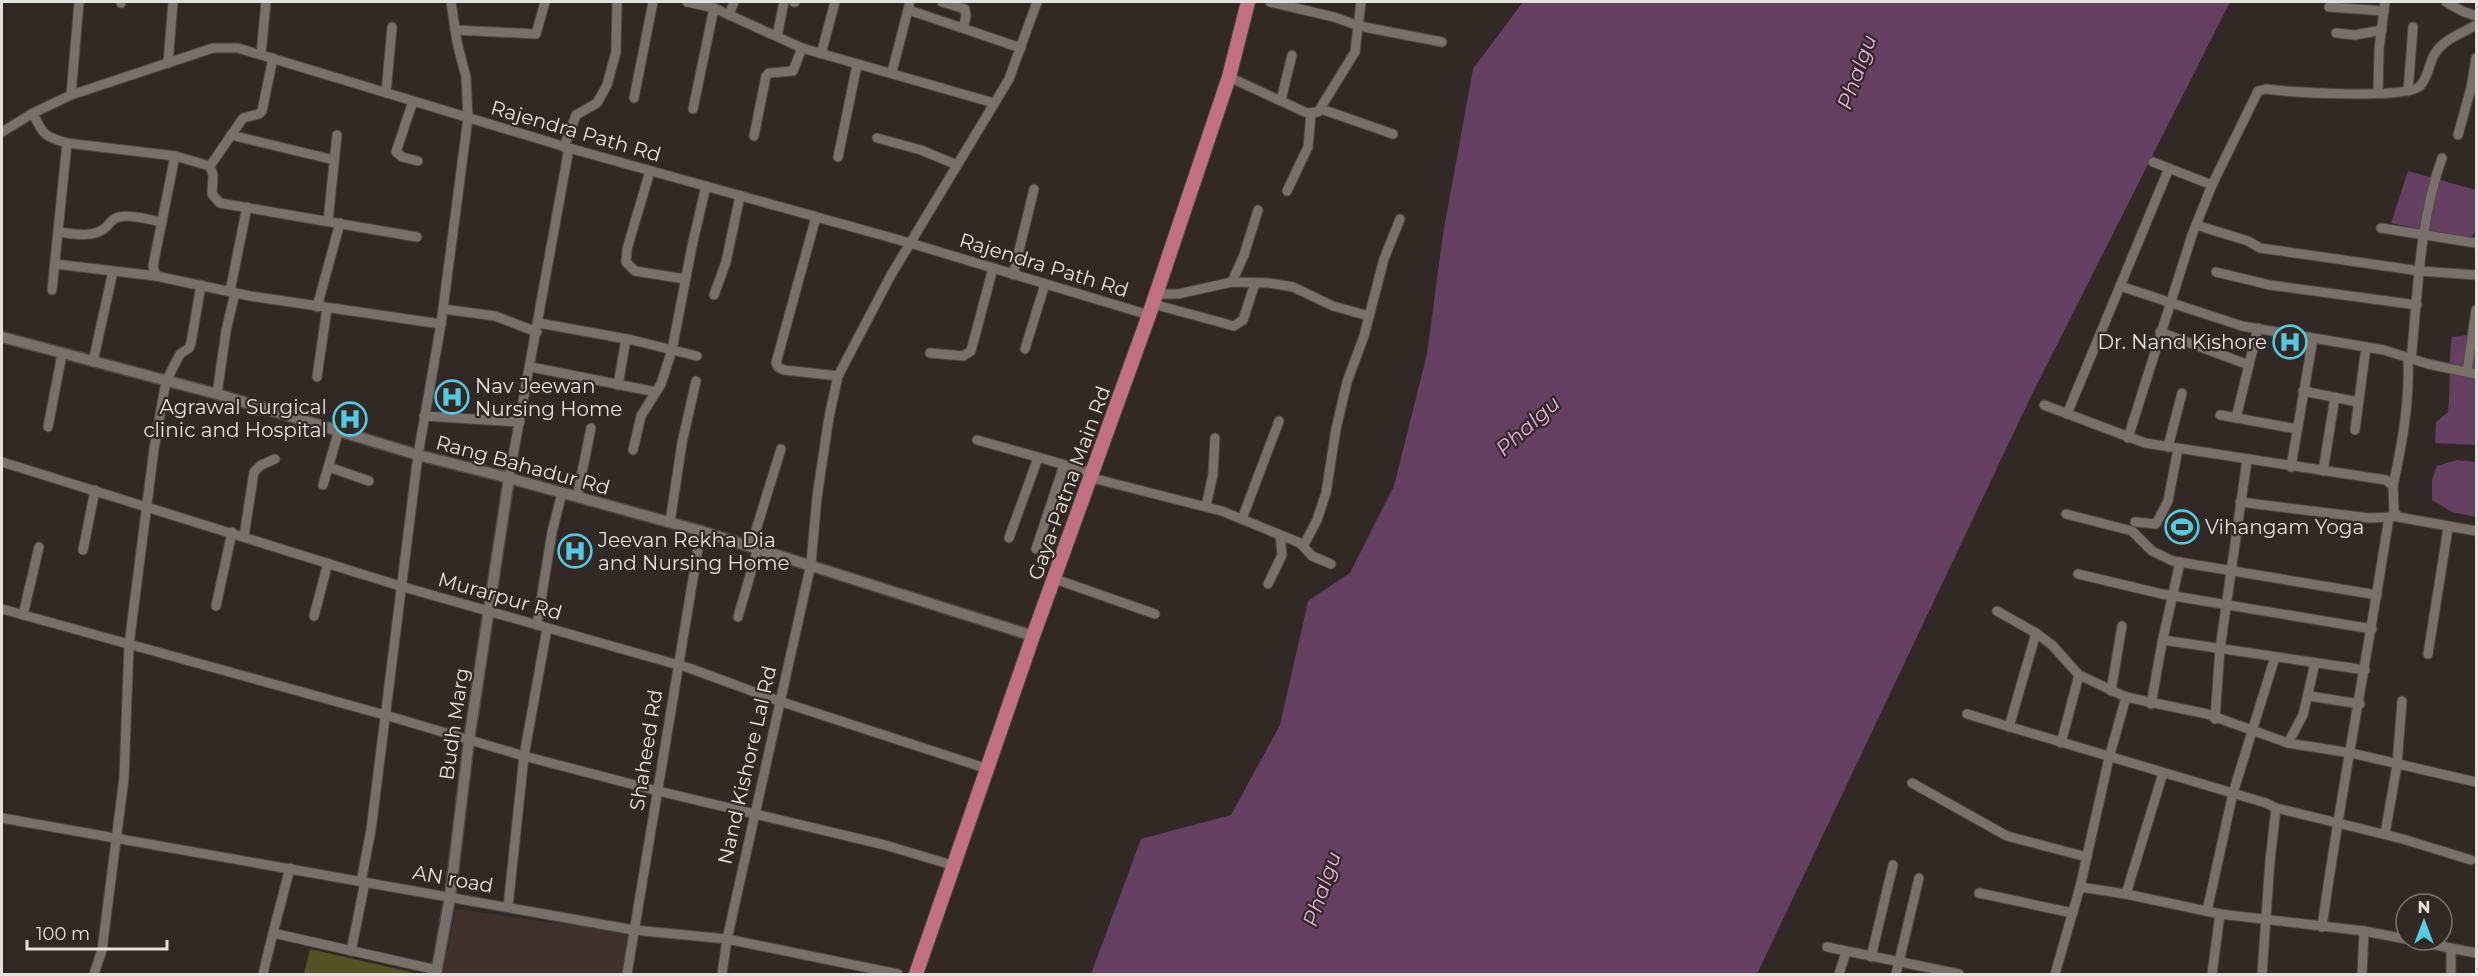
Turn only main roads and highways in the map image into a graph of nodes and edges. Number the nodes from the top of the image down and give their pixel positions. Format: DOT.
graph roads {
  1 [pos="1248,2"];
  2 [pos="916,975"];
  1 -- 2 [label="main road, Gaya-Patna Main Rd"];
}
